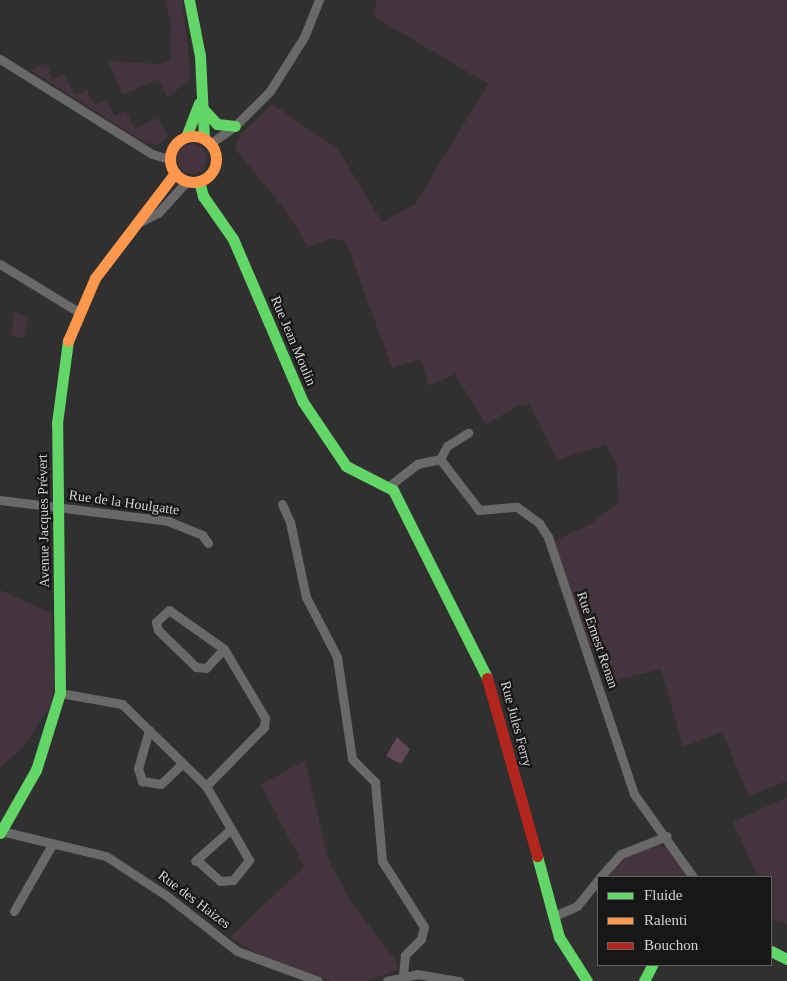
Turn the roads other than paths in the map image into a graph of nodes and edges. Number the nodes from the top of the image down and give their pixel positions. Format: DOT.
graph roads {
  1 [pos="189,0"];
  2 [pos="320,0"];
  3 [pos="0,60"];
  4 [pos="202,99"];
  5 [pos="235,126"];
  6 [pos="186,137"];
  7 [pos="208,141"];
  8 [pos="170,159"];
  9 [pos="175,173"];
  10 [pos="187,181"];
  11 [pos="199,181"];
  12 [pos="142,222"];
  13 [pos="0,264"];
  14 [pos="77,311"];
  15 [pos="468,433"];
  16 [pos="440,459"];
  17 [pos="389,486"];
  18 [pos="0,500"];
  19 [pos="282,504"];
  20 [pos="58,508"];
  21 [pos="208,543"];
  22 [pos="224,649"];
  23 [pos="60,693"];
  24 [pos="149,730"];
  25 [pos="183,763"];
  26 [pos="206,786"];
  27 [pos="231,829"];
  28 [pos="0,832"];
  29 [pos="667,836"];
  30 [pos="53,843"];
  31 [pos="601,876"];
  32 [pos="692,876"];
  33 [pos="597,881"];
  34 [pos="14,911"];
  35 [pos="554,916"];
  36 [pos="772,952"];
  37 [pos="787,959"];
  38 [pos="652,966"];
  39 [pos="403,975"];
  40 [pos="318,981"];
  41 [pos="386,981"];
  42 [pos="459,981"];
  43 [pos="587,981"];
  44 [pos="644,981"];
  1 -- 4 [label="street"];
  2 -- 5 [label="street"];
  3 -- 8 [label="street"];
  4 -- 5 [label="street"];
  4 -- 6 [label="street"];
  4 -- 7 [label="street"];
  5 -- 7 [label="street"];
  6 -- 7 [label="street"];
  6 -- 8 [label="street"];
  7 -- 11 [label="street"];
  8 -- 9 [label="street"];
  9 -- 10 [label="street"];
  9 -- 12 [label="street, Avenue Jacques Prévert"];
  10 -- 11 [label="street"];
  10 -- 12 [label="street, Avenue Jacques Prévert"];
  11 -- 17 [label="street, Rue Jean Moulin"];
  12 -- 14 [label="street, Avenue Jacques Prévert"];
  13 -- 14 [label="street"];
  14 -- 20 [label="street, Avenue Jacques Prévert"];
  15 -- 16 [label="street"];
  16 -- 17 [label="street"];
  16 -- 29 [label="street, Rue Ernest Renan"];
  17 -- 35 [label="street, Rue Jules Ferry"];
  18 -- 20 [label="street, Rue de la Houlgatte"];
  19 -- 39 [label="street"];
  20 -- 21 [label="street, Rue de la Houlgatte"];
  20 -- 23 [label="street, Avenue Jacques Prévert"];
  22 -- 22 [label="street"];
  22 -- 26 [label="street"];
  23 -- 24 [label="street"];
  23 -- 28 [label="street, Avenue Jacques Prévert"];
  24 -- 25 [label="street"];
  24 -- 25 [label="street"];
  25 -- 26 [label="street"];
  26 -- 27 [label="street"];
  27 -- 27 [label="street"];
  28 -- 30 [label="street, Rue des Haizes"];
  29 -- 31 [label="street"];
  29 -- 32 [label="street, Rue Ernest Renan"];
  30 -- 34 [label="street"];
  30 -- 40 [label="street, Rue des Haizes"];
  33 -- 35 [label="street"];
  35 -- 43 [label="street, Rue Jules Ferry"];
  36 -- 37 [label="street"];
  38 -- 44 [label="street"];
  39 -- 41 [label="street"];
  39 -- 42 [label="street"];
}
